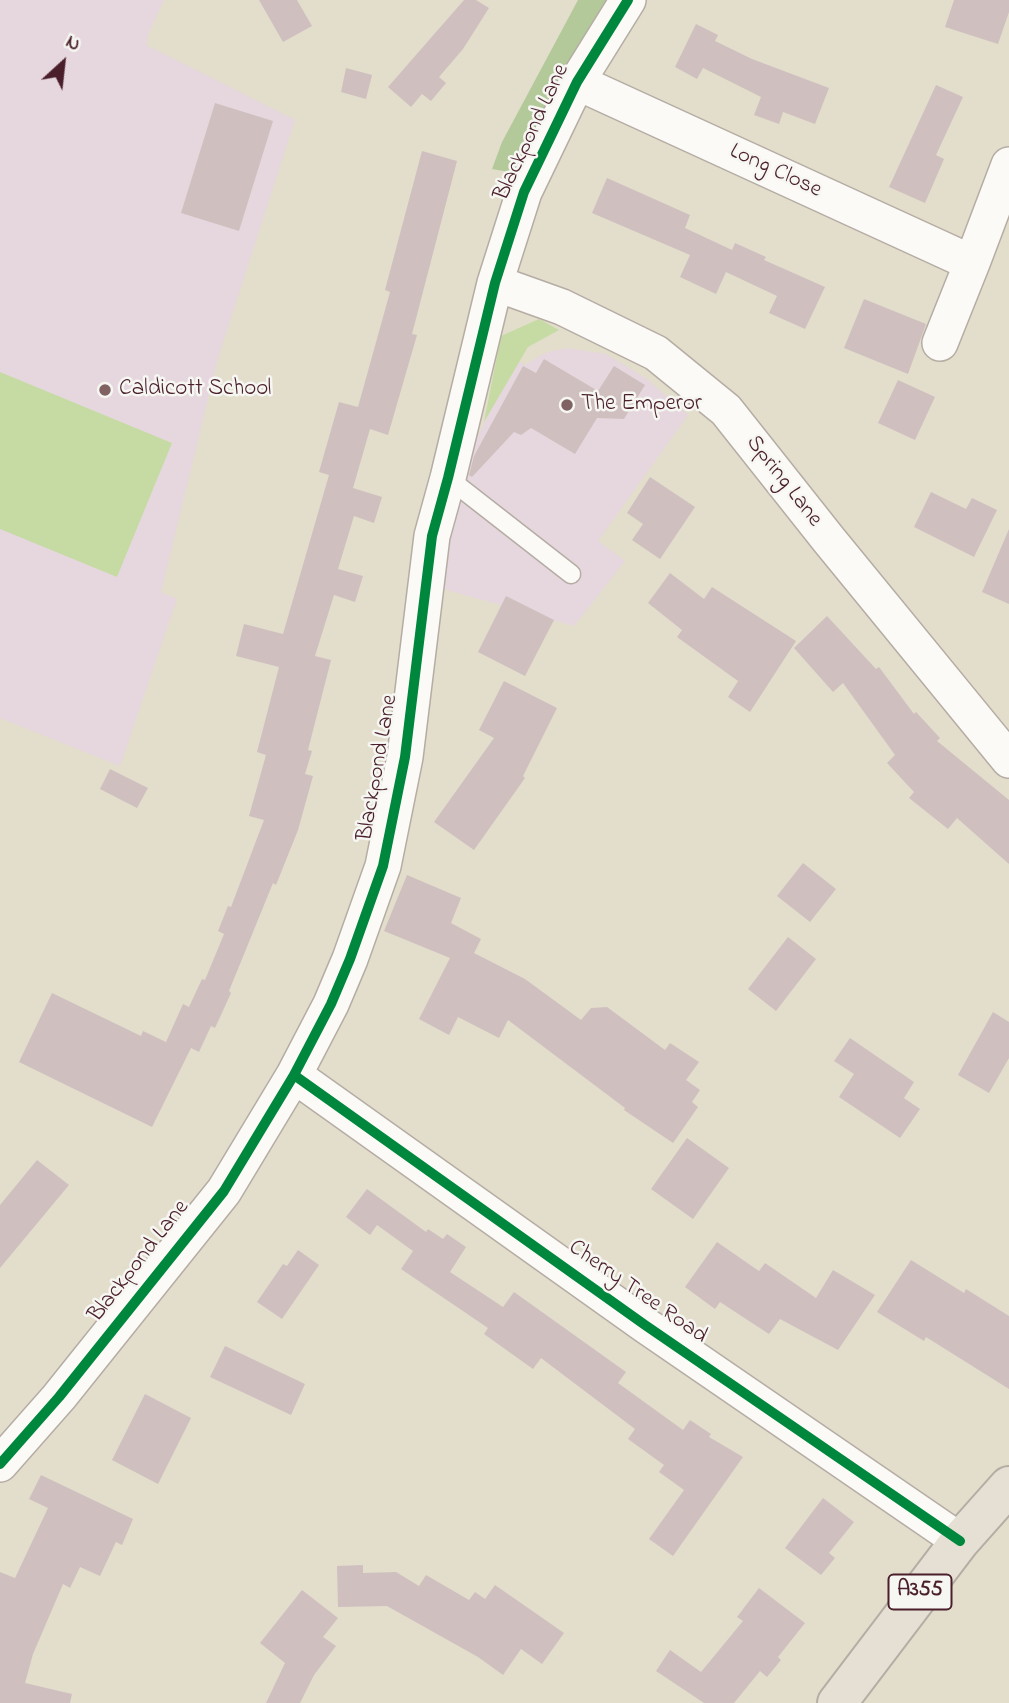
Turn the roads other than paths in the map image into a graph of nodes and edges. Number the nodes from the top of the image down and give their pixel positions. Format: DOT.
graph roads {
  1 [pos="628,0"];
  2 [pos="578,82"];
  3 [pos="1009,166"];
  4 [pos="972,263"];
  5 [pos="495,283"];
  6 [pos="940,343"];
  7 [pos="449,478"];
  8 [pos="571,573"];
  9 [pos="1009,760"];
  10 [pos="294,1075"];
  11 [pos="0,1464"];
  12 [pos="1009,1486"];
  13 [pos="960,1541"];
  14 [pos="837,1703"];
  1 -- 2 [label="street, Blackpond Lane"];
  2 -- 4 [label="street, Long Close"];
  2 -- 5 [label="street, Blackpond Lane"];
  3 -- 4 [label="street"];
  4 -- 6 [label="street"];
  5 -- 7 [label="street, Blackpond Lane"];
  5 -- 9 [label="street, Spring Lane"];
  7 -- 8 [label="lane"];
  7 -- 10 [label="street, Blackpond Lane"];
  10 -- 11 [label="street, Blackpond Lane"];
  10 -- 13 [label="street, Cherry Tree Road"];
  12 -- 13 [label="main road, A355"];
  13 -- 14 [label="main road, A355"];
}
